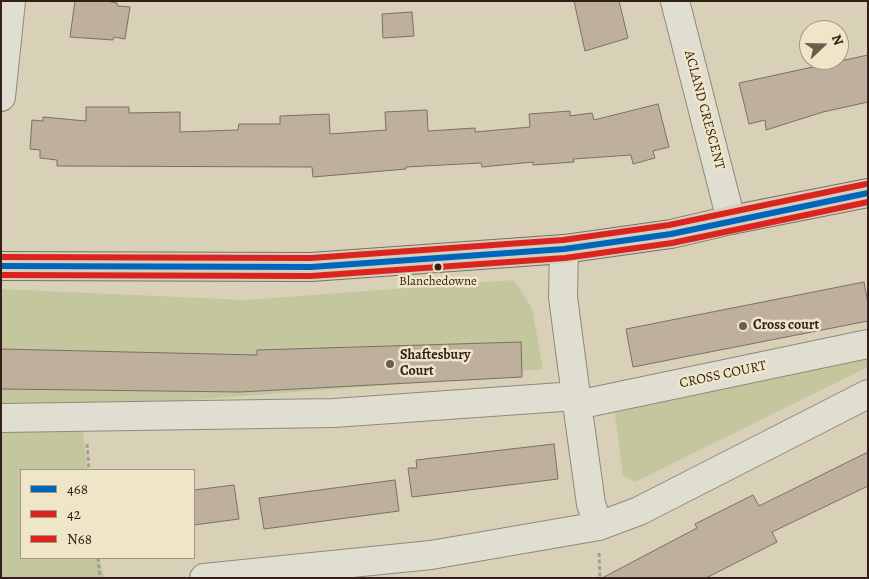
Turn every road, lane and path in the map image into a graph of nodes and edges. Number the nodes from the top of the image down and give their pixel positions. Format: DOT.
graph roads {
  1 [pos="11,1"];
  2 [pos="675,1"];
  3 [pos="1,97"];
  4 [pos="868,193"];
  5 [pos="731,220"];
  6 [pos="564,249"];
  7 [pos="1,266"];
  8 [pos="868,344"];
  9 [pos="868,394"];
  10 [pos="576,401"];
  11 [pos="1,418"];
  12 [pos="599,526"];
  13 [pos="98,559"];
  14 [pos="428,566"];
  15 [pos="100,578"];
  16 [pos="204,578"];
  1 -- 3 [label="street"];
  2 -- 5 [label="street, ACLAND CRESCENT"];
  4 -- 5 [label="main road"];
  5 -- 6 [label="main road"];
  6 -- 7 [label="main road"];
  6 -- 10 [label="street"];
  8 -- 10 [label="street, CROSS COURT"];
  9 -- 12 [label="street"];
  10 -- 11 [label="street, CROSS COURT"];
  10 -- 12 [label="street"];
  12 -- 14 [label="street"];
  13 -- 15 [label="path"];
  14 -- 16 [label="street"];
}
